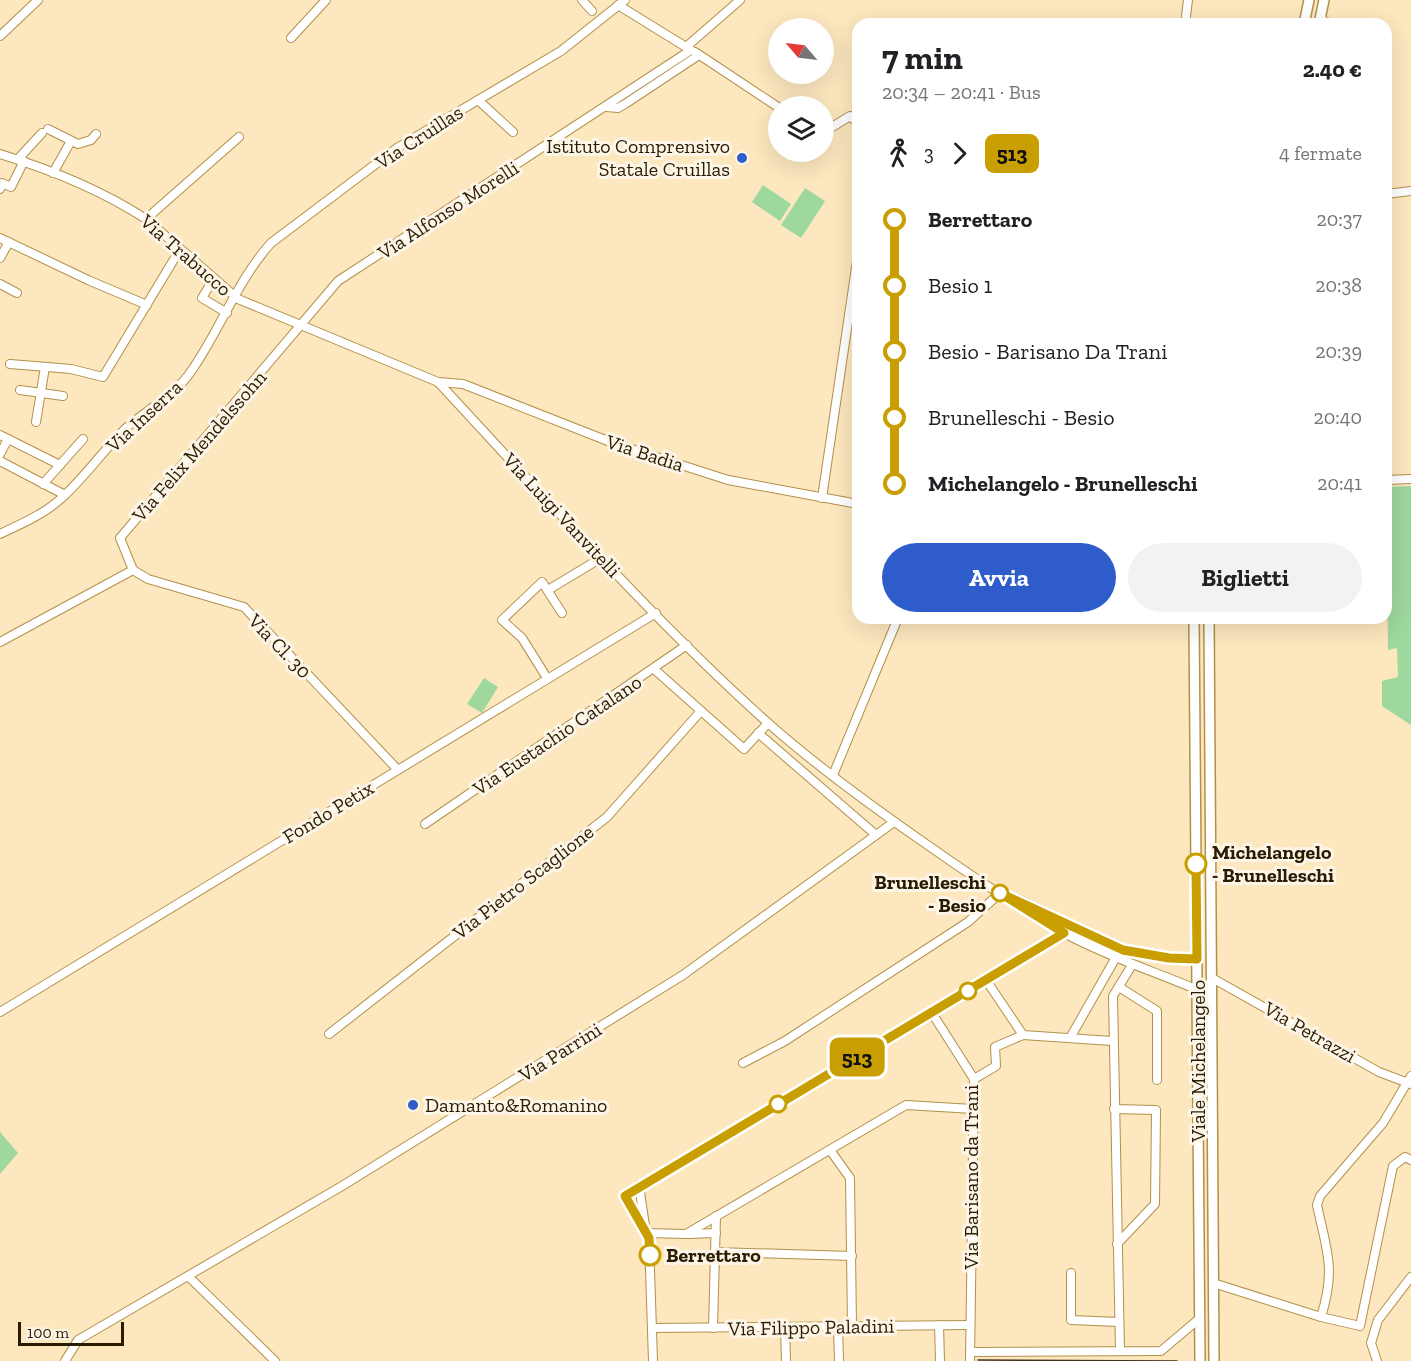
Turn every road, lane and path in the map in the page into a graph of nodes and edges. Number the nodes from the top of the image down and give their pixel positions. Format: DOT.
graph roads {
  1 [pos="38,0"];
  2 [pos="326,0"];
  3 [pos="582,0"];
  4 [pos="740,0"];
  5 [pos="1188,0"];
  6 [pos="1309,0"];
  7 [pos="1324,0"];
  8 [pos="622,3"];
  9 [pos="592,11"];
  10 [pos="1186,18"];
  11 [pos="1305,18"];
  12 [pos="1321,18"];
  13 [pos="0,36"];
  14 [pos="291,38"];
  15 [pos="692,51"];
  16 [pos="478,100"];
  17 [pos="768,100"];
  18 [pos="852,118"];
  19 [pos="834,126"];
  20 [pos="513,132"];
  21 [pos="96,134"];
  22 [pos="239,137"];
  23 [pos="71,141"];
  24 [pos="0,154"];
  25 [pos="21,160"];
  26 [pos="53,173"];
  27 [pos="0,189"];
  28 [pos="1411,191"];
  29 [pos="1392,193"];
  30 [pos="146,219"];
  31 [pos="0,238"];
  32 [pos="9,242"];
  33 [pos="179,251"];
  34 [pos="0,258"];
  35 [pos="213,280"];
  36 [pos="0,284"];
  37 [pos="17,293"];
  38 [pos="852,295"];
  39 [pos="233,296"];
  40 [pos="147,305"];
  41 [pos="227,313"];
  42 [pos="302,327"];
  43 [pos="10,364"];
  44 [pos="45,367"];
  45 [pos="438,382"];
  46 [pos="20,390"];
  47 [pos="41,393"];
  48 [pos="63,396"];
  49 [pos="36,422"];
  50 [pos="4,437"];
  51 [pos="83,439"];
  52 [pos="0,454"];
  53 [pos="0,462"];
  54 [pos="60,465"];
  55 [pos="1411,478"];
  56 [pos="1392,480"];
  57 [pos="43,484"];
  58 [pos="65,495"];
  59 [pos="822,498"];
  60 [pos="852,503"];
  61 [pos="0,534"];
  62 [pos="600,558"];
  63 [pos="133,570"];
  64 [pos="548,590"];
  65 [pos="562,613"];
  66 [pos="656,614"];
  67 [pos="896,624"];
  68 [pos="1194,624"];
  69 [pos="1209,624"];
  70 [pos="0,642"];
  71 [pos="687,645"];
  72 [pos="654,669"];
  73 [pos="547,678"];
  74 [pos="700,711"];
  75 [pos="768,723"];
  76 [pos="758,733"];
  77 [pos="398,770"];
  78 [pos="833,775"];
  79 [pos="1196,815"];
  80 [pos="1211,815"];
  81 [pos="894,822"];
  82 [pos="425,824"];
  83 [pos="876,835"];
  84 [pos="1000,893"];
  85 [pos="1064,933"];
  86 [pos="1115,959"];
  87 [pos="1197,959"];
  88 [pos="1132,965"];
  89 [pos="1212,978"];
  90 [pos="986,980"];
  91 [pos="1119,987"];
  92 [pos="1198,990"];
  93 [pos="0,1012"];
  94 [pos="932,1013"];
  95 [pos="328,1034"];
  96 [pos="1023,1035"];
  97 [pos="1070,1038"];
  98 [pos="1112,1041"];
  99 [pos="743,1063"];
  100 [pos="974,1078"];
  101 [pos="1157,1080"];
  102 [pos="1410,1081"];
  103 [pos="973,1109"];
  104 [pos="1114,1109"];
  105 [pos="830,1150"];
  106 [pos="1409,1156"];
  107 [pos="639,1185"];
  108 [pos="716,1216"];
  109 [pos="646,1233"];
  110 [pos="716,1233"];
  111 [pos="686,1234"];
  112 [pos="1199,1238"];
  113 [pos="1213,1238"];
  114 [pos="1117,1244"];
  115 [pos="715,1252"];
  116 [pos="852,1256"];
  117 [pos="1071,1273"];
  118 [pos="189,1277"];
  119 [pos="1411,1277"];
  120 [pos="1214,1283"];
  121 [pos="1321,1317"];
  122 [pos="1200,1318"];
  123 [pos="1119,1322"];
  124 [pos="939,1325"];
  125 [pos="970,1325"];
  126 [pos="838,1326"];
  127 [pos="852,1326"];
  128 [pos="1360,1326"];
  129 [pos="785,1327"];
  130 [pos="652,1328"];
  131 [pos="713,1328"];
  132 [pos="1374,1332"];
  133 [pos="1120,1351"];
  134 [pos="970,1357"];
  135 [pos="65,1361"];
  136 [pos="275,1361"];
  137 [pos="653,1361"];
  138 [pos="786,1361"];
  139 [pos="839,1361"];
  140 [pos="940,1361"];
  141 [pos="1200,1361"];
  142 [pos="1214,1361"];
  143 [pos="1377,1361"];
  1 -- 13 [label="street"];
  2 -- 14 [label="street"];
  3 -- 9 [label="street"];
  4 -- 15 [label="street, Via Alfonso Morelli"];
  5 -- 10 [label="street"];
  6 -- 11 [label="street"];
  7 -- 12 [label="street"];
  8 -- 15 [label="street"];
  8 -- 16 [label="street, Via Cruillas"];
  15 -- 17 [label="street"];
  15 -- 42 [label="street, Via Alfonso Morelli"];
  16 -- 20 [label="street"];
  16 -- 39 [label="street, Via Cruillas"];
  18 -- 19 [label="street"];
  21 -- 23 [label="street"];
  22 -- 30 [label="street"];
  23 -- 25 [label="street"];
  23 -- 26 [label="street"];
  24 -- 25 [label="street, Via Trabucco"];
  25 -- 26 [label="street, Via Trabucco"];
  25 -- 27 [label="street"];
  26 -- 30 [label="street, Via Trabucco"];
  28 -- 29 [label="street"];
  30 -- 33 [label="street, Via Trabucco"];
  31 -- 32 [label="street"];
  32 -- 34 [label="street"];
  32 -- 40 [label="street"];
  33 -- 35 [label="street, Via Trabucco"];
  33 -- 40 [label="street"];
  35 -- 39 [label="street, Via Trabucco"];
  35 -- 41 [label="street"];
  36 -- 37 [label="street"];
  38 -- 59 [label="street"];
  39 -- 41 [label="street, Via Inserra"];
  39 -- 42 [label="street, Via Trabucco"];
  40 -- 44 [label="street"];
  41 -- 58 [label="street, Via Inserra"];
  42 -- 45 [label="street, Via Trabucco"];
  42 -- 63 [label="street, Via Felix Mendelssohn"];
  43 -- 44 [label="street"];
  44 -- 47 [label="street"];
  45 -- 59 [label="street, Via Badia"];
  45 -- 62 [label="street, Via Luigi Vanvitelli"];
  46 -- 47 [label="street"];
  47 -- 48 [label="street"];
  47 -- 49 [label="street"];
  50 -- 52 [label="street"];
  50 -- 54 [label="street"];
  51 -- 54 [label="street"];
  53 -- 57 [label="street"];
  54 -- 57 [label="street"];
  55 -- 56 [label="street"];
  57 -- 58 [label="street"];
  58 -- 61 [label="street, Via Inserra"];
  59 -- 60 [label="street, Via Badia"];
  62 -- 64 [label="street"];
  62 -- 66 [label="street, Via Luigi Vanvitelli"];
  63 -- 70 [label="street"];
  63 -- 77 [label="street, Via Cl. 30"];
  64 -- 65 [label="street"];
  64 -- 73 [label="street"];
  66 -- 71 [label="street, Via Luigi Vanvitelli"];
  66 -- 73 [label="street, Fondo Petix"];
  67 -- 78 [label="street"];
  68 -- 79 [label="street, Viale Michelangelo"];
  69 -- 80 [label="street, Viale Michelangelo"];
  71 -- 72 [label="street, Via Eustachio Catalano"];
  71 -- 75 [label="street, Via Luigi Vanvitelli"];
  72 -- 74 [label="street"];
  72 -- 82 [label="street, Via Eustachio Catalano"];
  73 -- 77 [label="street, Fondo Petix"];
  74 -- 76 [label="street"];
  74 -- 95 [label="street, Via Pietro Scaglione"];
  75 -- 76 [label="street"];
  75 -- 78 [label="street, Via Luigi Vanvitelli"];
  76 -- 83 [label="street"];
  77 -- 93 [label="street, Fondo Petix"];
  78 -- 81 [label="street, Via Luigi Vanvitelli"];
  79 -- 80 [label="street"];
  79 -- 87 [label="street, Viale Michelangelo"];
  80 -- 89 [label="street, Viale Michelangelo"];
  81 -- 83 [label="street, Via Parrini"];
  81 -- 84 [label="street, Via Luigi Vanvitelli"];
  83 -- 118 [label="street, Via Parrini"];
  84 -- 85 [label="street"];
  84 -- 87 [label="street"];
  84 -- 99 [label="street"];
  85 -- 86 [label="street"];
  85 -- 90 [label="street"];
  86 -- 88 [label="street"];
  86 -- 97 [label="street"];
  87 -- 92 [label="street, Viale Michelangelo"];
  88 -- 91 [label="street"];
  88 -- 92 [label="street"];
  89 -- 102 [label="street, Via Petrazzi"];
  89 -- 113 [label="street, Viale Michelangelo"];
  90 -- 94 [label="street"];
  90 -- 96 [label="street"];
  91 -- 98 [label="street"];
  91 -- 101 [label="street"];
  92 -- 112 [label="street, Viale Michelangelo"];
  94 -- 100 [label="street, Via Barisano da Trani"];
  94 -- 107 [label="street"];
  96 -- 97 [label="street"];
  96 -- 100 [label="street"];
  97 -- 98 [label="street"];
  98 -- 104 [label="street"];
  100 -- 103 [label="street, Via Barisano da Trani"];
  102 -- 121 [label="street"];
  103 -- 105 [label="street"];
  103 -- 125 [label="street, Via Barisano da Trani"];
  104 -- 114 [label="street"];
  104 -- 114 [label="street"];
  105 -- 108 [label="street"];
  105 -- 116 [label="street"];
  106 -- 128 [label="street"];
  107 -- 109 [label="street"];
  107 -- 109 [label="street"];
  108 -- 110 [label="street"];
  108 -- 111 [label="street"];
  109 -- 111 [label="street"];
  109 -- 130 [label="street"];
  110 -- 111 [label="street"];
  110 -- 115 [label="street"];
  112 -- 113 [label="street"];
  112 -- 122 [label="street, Viale Michelangelo"];
  113 -- 120 [label="street, Viale Michelangelo"];
  114 -- 123 [label="street"];
  115 -- 116 [label="street"];
  115 -- 131 [label="street"];
  116 -- 127 [label="street"];
  117 -- 123 [label="street"];
  118 -- 135 [label="street, Via Parrini"];
  118 -- 136 [label="street"];
  119 -- 132 [label="street"];
  120 -- 121 [label="street"];
  120 -- 142 [label="street, Viale Michelangelo"];
  121 -- 128 [label="street"];
  122 -- 133 [label="street"];
  122 -- 141 [label="street, Viale Michelangelo"];
  123 -- 133 [label="street"];
  124 -- 125 [label="street, Via Filippo Paladini"];
  124 -- 127 [label="street, Via Filippo Paladini"];
  124 -- 140 [label="street"];
  125 -- 134 [label="street, Via Barisano da Trani"];
  126 -- 127 [label="street, Via Filippo Paladini"];
  126 -- 129 [label="street, Via Filippo Paladini"];
  126 -- 139 [label="street"];
  128 -- 132 [label="street"];
  129 -- 131 [label="street, Via Filippo Paladini"];
  129 -- 138 [label="street"];
  130 -- 131 [label="street, Via Filippo Paladini"];
  130 -- 137 [label="street"];
  132 -- 143 [label="street"];
  133 -- 134 [label="street"];
}
